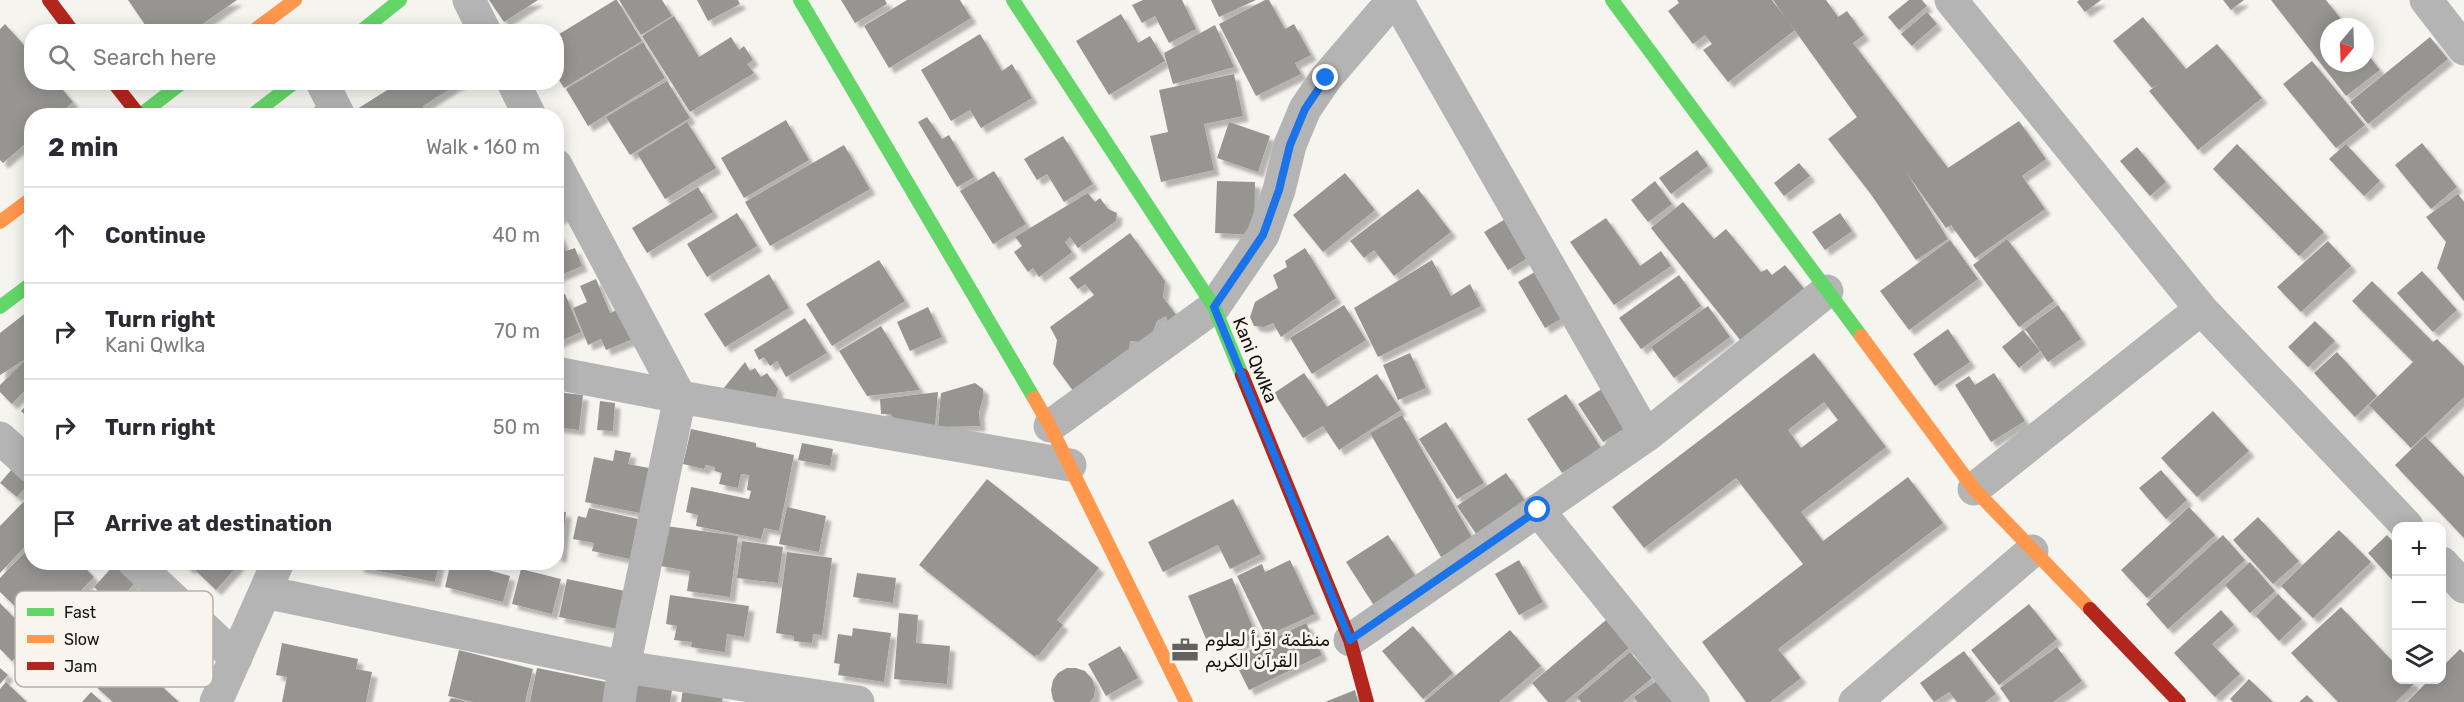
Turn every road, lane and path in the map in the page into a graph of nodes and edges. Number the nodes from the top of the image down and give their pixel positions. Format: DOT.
graph roads {
  1 [pos="49,0"];
  2 [pos="295,0"];
  3 [pos="400,0"];
  4 [pos="469,0"];
  5 [pos="800,0"];
  6 [pos="1013,0"];
  7 [pos="1395,0"];
  8 [pos="1612,0"];
  9 [pos="1951,0"];
  10 [pos="2426,0"];
  11 [pos="67,24"];
  12 [pos="263,24"];
  13 [pos="370,24"];
  14 [pos="481,24"];
  15 [pos="2464,49"];
  16 [pos="119,90"];
  17 [pos="172,90"];
  18 [pos="285,90"];
  19 [pos="326,90"];
  20 [pos="517,90"];
  21 [pos="133,108"];
  22 [pos="148,108"];
  23 [pos="261,108"];
  24 [pos="335,108"];
  25 [pos="526,108"];
  26 [pos="564,180"];
  27 [pos="24,204"];
  28 [pos="0,222"];
  29 [pos="24,289"];
  30 [pos="1827,291"];
  31 [pos="0,307"];
  32 [pos="1214,307"];
  33 [pos="2201,309"];
  34 [pos="564,375"];
  35 [pos="680,397"];
  36 [pos="1050,426"];
  37 [pos="1646,436"];
  38 [pos="0,438"];
  39 [pos="24,460"];
  40 [pos="1070,465"];
  41 [pos="1974,489"];
  42 [pos="1538,510"];
  43 [pos="2403,522"];
  44 [pos="2032,551"];
  45 [pos="2446,567"];
  46 [pos="142,570"];
  47 [pos="275,570"];
  48 [pos="2464,587"];
  49 [pos="165,591"];
  50 [pos="265,592"];
  51 [pos="213,636"];
  52 [pos="1350,640"];
  53 [pos="236,658"];
  54 [pos="624,667"];
  55 [pos="2170,699"];
  56 [pos="216,702"];
  57 [pos="619,702"];
  58 [pos="858,702"];
  59 [pos="1186,702"];
  60 [pos="1366,702"];
  61 [pos="1693,702"];
  62 [pos="1856,702"];
  1 -- 11 [label="street"];
  2 -- 12 [label="street"];
  3 -- 13 [label="street"];
  4 -- 14 [label="street"];
  5 -- 36 [label="street"];
  6 -- 32 [label="street, Kani Qwlka"];
  7 -- 32 [label="street"];
  7 -- 37 [label="street"];
  8 -- 30 [label="street"];
  9 -- 33 [label="street"];
  10 -- 15 [label="street"];
  16 -- 21 [label="street"];
  17 -- 22 [label="street"];
  18 -- 23 [label="street"];
  19 -- 24 [label="street"];
  20 -- 25 [label="street"];
  26 -- 35 [label="street"];
  27 -- 28 [label="street"];
  29 -- 31 [label="street"];
  30 -- 37 [label="street"];
  30 -- 41 [label="street"];
  32 -- 36 [label="street"];
  32 -- 52 [label="street, Kani Qwlka"];
  33 -- 41 [label="street"];
  33 -- 43 [label="street"];
  34 -- 35 [label="street"];
  35 -- 40 [label="street"];
  35 -- 54 [label="street"];
  36 -- 40 [label="street"];
  37 -- 42 [label="street"];
  38 -- 39 [label="street"];
  40 -- 59 [label="street"];
  41 -- 44 [label="street"];
  42 -- 52 [label="street"];
  42 -- 61 [label="street"];
  44 -- 55 [label="street"];
  44 -- 62 [label="street"];
  45 -- 48 [label="street"];
  46 -- 49 [label="street"];
  47 -- 50 [label="street"];
  50 -- 53 [label="street"];
  50 -- 54 [label="street"];
  51 -- 53 [label="street"];
  52 -- 60 [label="street, Kani Qwlka"];
  53 -- 56 [label="street"];
  54 -- 57 [label="street"];
  54 -- 58 [label="street"];
}
